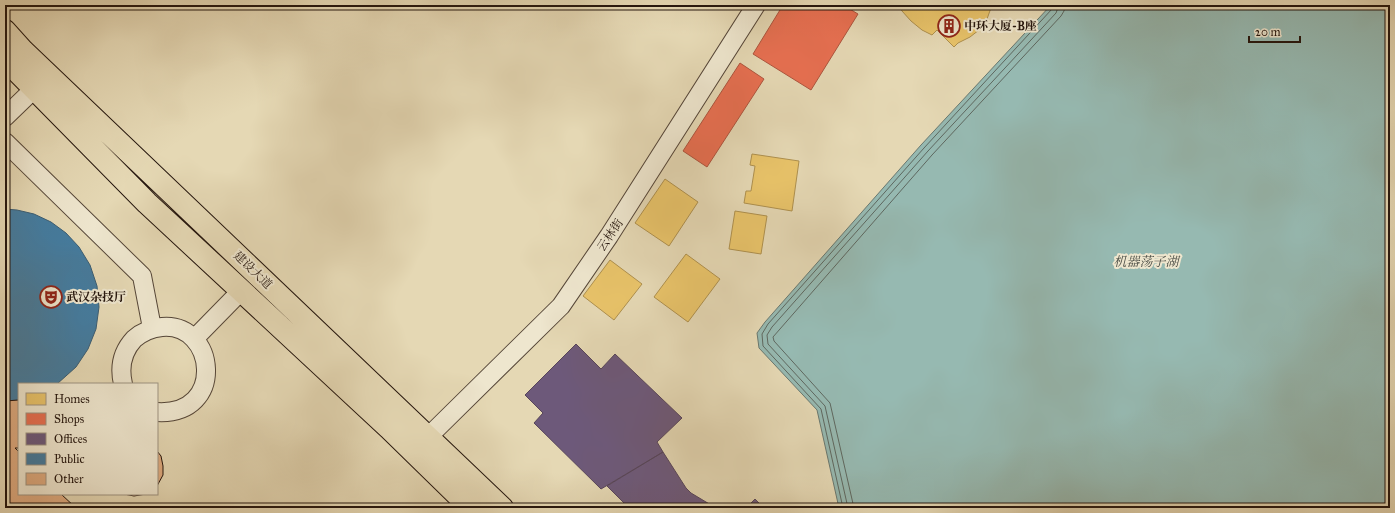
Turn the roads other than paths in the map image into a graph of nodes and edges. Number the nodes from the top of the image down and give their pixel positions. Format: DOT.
graph roads {
  1 [pos="756,5"];
  2 [pos="5,27"];
  3 [pos="5,31"];
  4 [pos="14,55"];
  5 [pos="34,88"];
  6 [pos="5,117"];
  7 [pos="5,142"];
  8 [pos="241,291"];
  9 [pos="152,328"];
  10 [pos="194,339"];
  11 [pos="123,383"];
  12 [pos="158,412"];
  13 [pos="428,437"];
  14 [pos="471,508"];
  15 [pos="502,508"];
  1 -- 13 [label="street, 云林街"];
  2 -- 4 [label="main road"];
  3 -- 4 [label="main road, 建设大道"];
  4 -- 5 [label="main road, 建设大道"];
  4 -- 13 [label="main road, 建设大道"];
  5 -- 6 [label="street"];
  5 -- 8 [label="main road, 建设大道"];
  7 -- 9 [label="street"];
  8 -- 10 [label="street"];
  8 -- 14 [label="main road, 建设大道"];
  9 -- 10 [label="street"];
  9 -- 11 [label="street"];
  10 -- 12 [label="street"];
  13 -- 15 [label="main road, 建设大道"];
}
